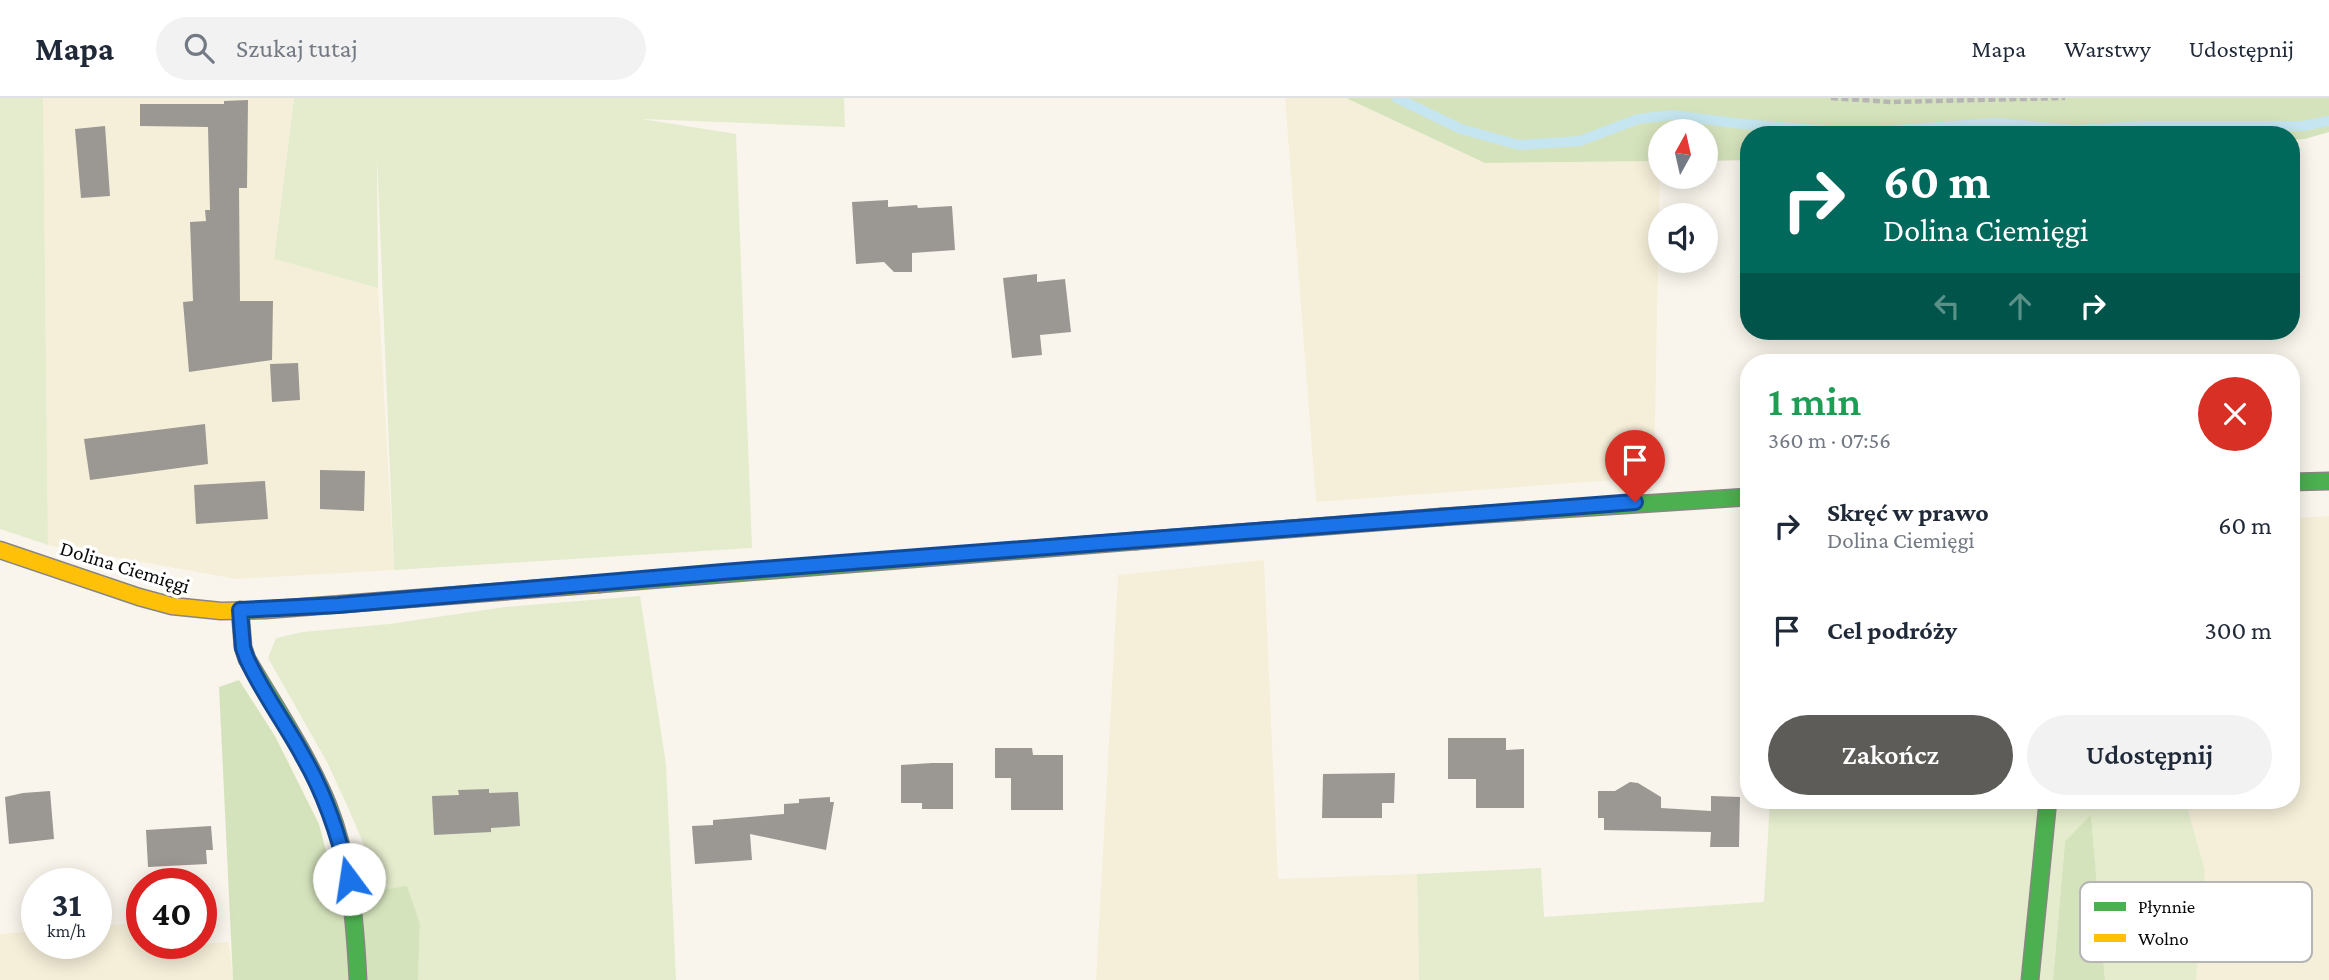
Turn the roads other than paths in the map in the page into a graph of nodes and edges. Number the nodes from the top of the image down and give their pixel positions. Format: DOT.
graph roads {
  1 [pos="2329,481"];
  2 [pos="2300,482"];
  3 [pos="1740,497"];
  4 [pos="0,550"];
  5 [pos="240,610"];
  6 [pos="2048,809"];
  7 [pos="358,980"];
  8 [pos="2029,980"];
  1 -- 2 [label="street"];
  3 -- 5 [label="street, Dolina Ciemięgi"];
  4 -- 5 [label="street, Dolina Ciemięgi"];
  5 -- 7 [label="street"];
  6 -- 8 [label="street"];
}
